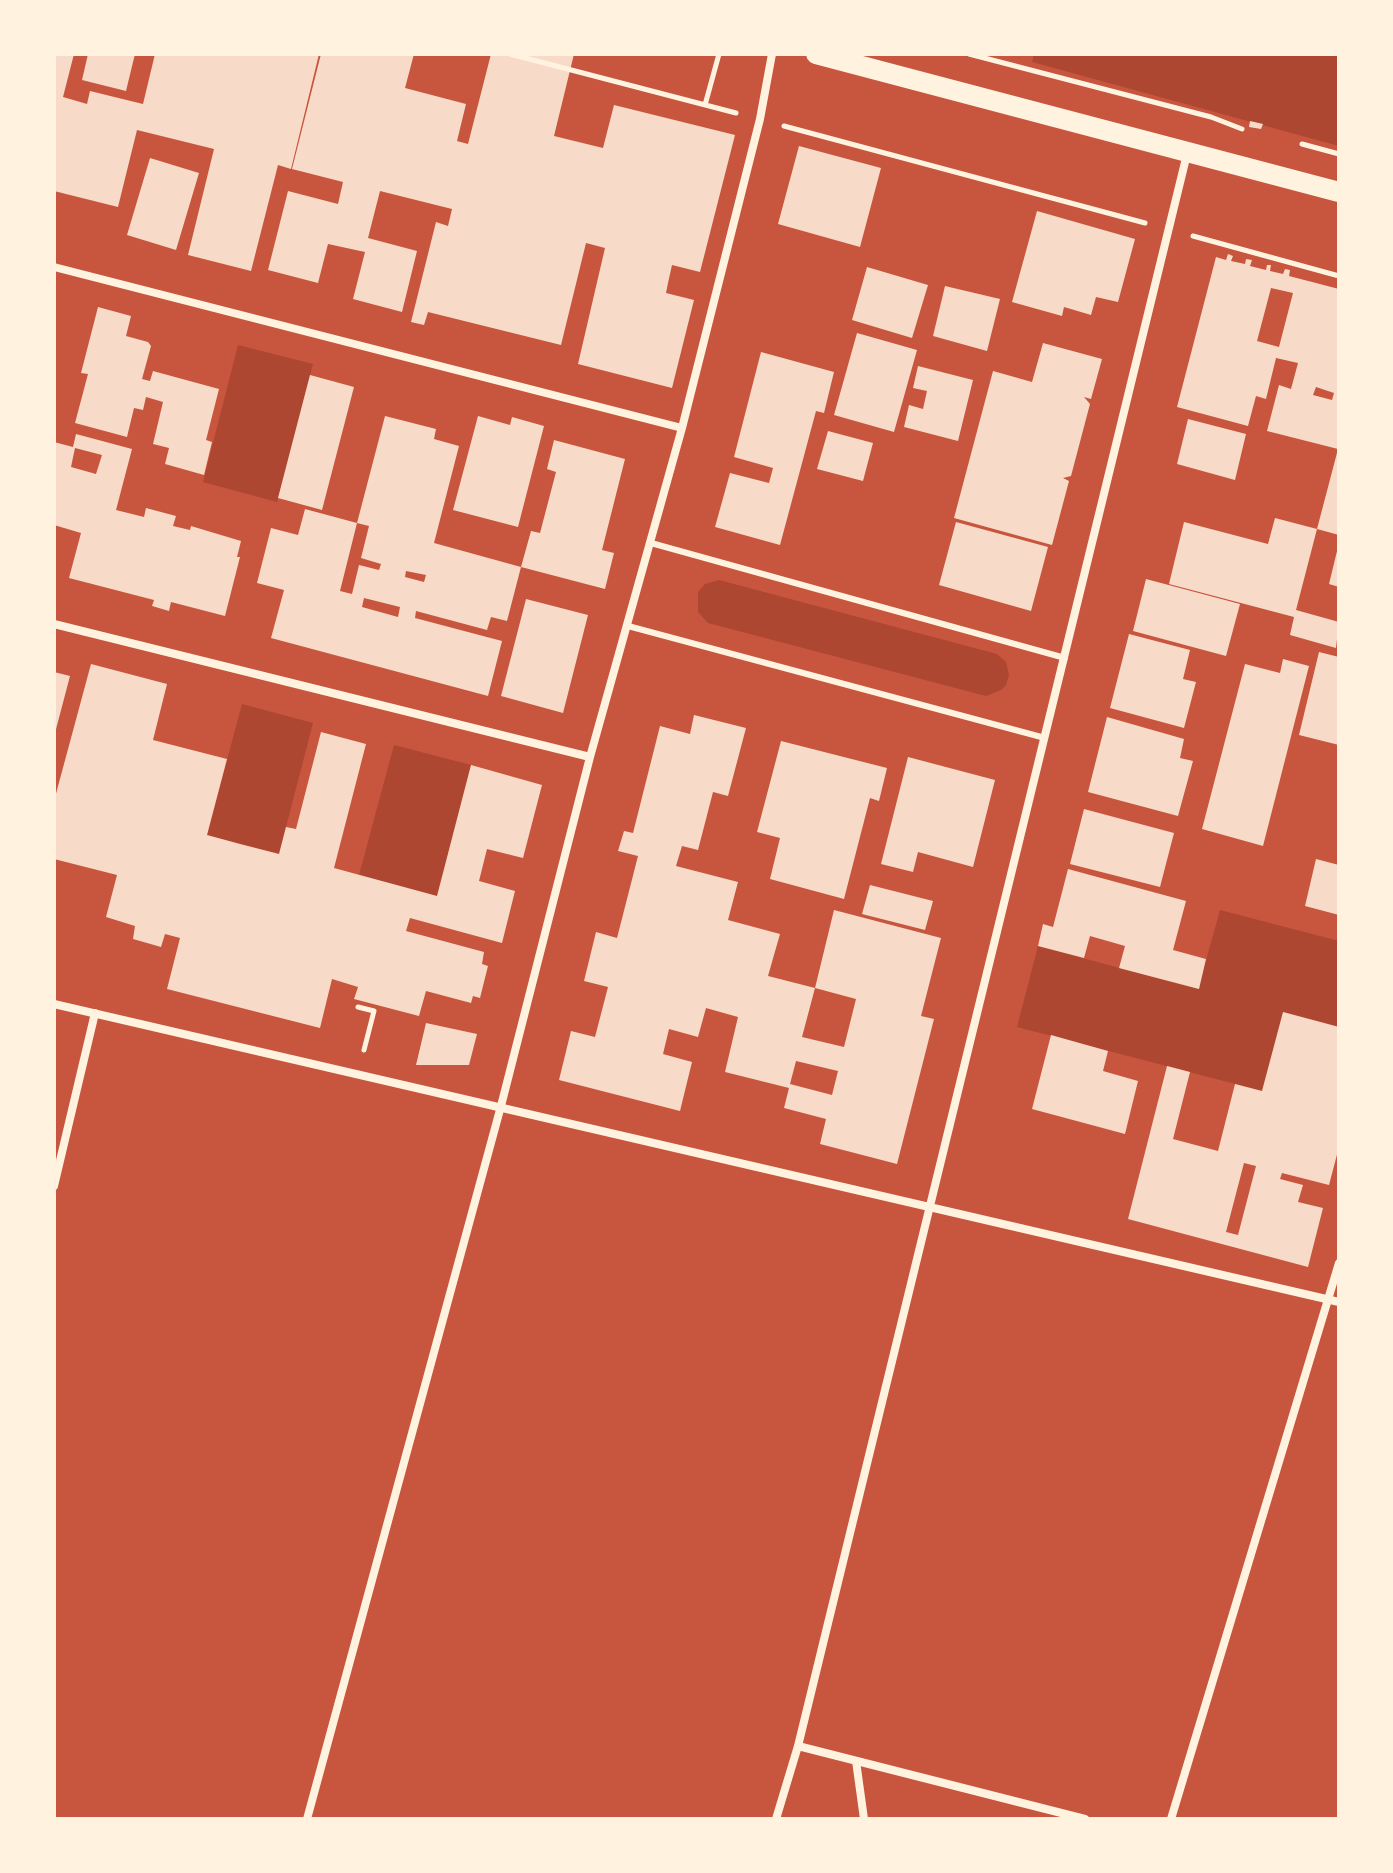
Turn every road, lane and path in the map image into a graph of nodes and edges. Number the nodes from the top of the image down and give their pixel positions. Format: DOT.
graph roads {
  1 [pos="510,54"];
  2 [pos="719,54"];
  3 [pos="772,54"];
  4 [pos="816,54"];
  5 [pos="969,54"];
  6 [pos="705,105"];
  7 [pos="760,119"];
  8 [pos="1243,129"];
  9 [pos="1188,152"];
  10 [pos="1339,192"];
  11 [pos="1169,229"];
  12 [pos="54,267"];
  13 [pos="1339,276"];
  14 [pos="682,428"];
  15 [pos="651,543"];
  16 [pos="54,624"];
  17 [pos="628,626"];
  18 [pos="1065,658"];
  19 [pos="1045,738"];
  20 [pos="590,757"];
  21 [pos="54,1004"];
  22 [pos="358,1007"];
  23 [pos="95,1013"];
  24 [pos="366,1041"];
  25 [pos="501,1106"];
  26 [pos="54,1186"];
  27 [pos="931,1206"];
  28 [pos="1339,1263"];
  29 [pos="1334,1301"];
  30 [pos="798,1746"];
  31 [pos="856,1761"];
  32 [pos="307,1819"];
  33 [pos="776,1819"];
  34 [pos="864,1819"];
  35 [pos="1085,1819"];
  36 [pos="1171,1819"];
  1 -- 6 [label="path"];
  2 -- 6 [label="path"];
  3 -- 7 [label="street"];
  4 -- 9 [label="main road"];
  5 -- 8 [label="path"];
  6 -- 7 [label="path"];
  7 -- 11 [label="path"];
  7 -- 14 [label="street"];
  9 -- 10 [label="main road"];
  9 -- 11 [label="street"];
  11 -- 13 [label="path"];
  11 -- 18 [label="street"];
  12 -- 14 [label="street"];
  14 -- 15 [label="street"];
  15 -- 17 [label="street"];
  15 -- 18 [label="lane"];
  16 -- 20 [label="street"];
  17 -- 19 [label="lane"];
  17 -- 20 [label="street"];
  18 -- 19 [label="street"];
  19 -- 27 [label="street"];
  20 -- 25 [label="street"];
  21 -- 23 [label="street"];
  22 -- 24 [label="path"];
  23 -- 25 [label="street"];
  23 -- 26 [label="street"];
  25 -- 27 [label="street"];
  25 -- 32 [label="street"];
  27 -- 29 [label="street"];
  27 -- 30 [label="street"];
  28 -- 29 [label="street"];
  29 -- 36 [label="street"];
  30 -- 31 [label="street"];
  30 -- 33 [label="street"];
  31 -- 34 [label="street"];
  31 -- 35 [label="street"];
}
